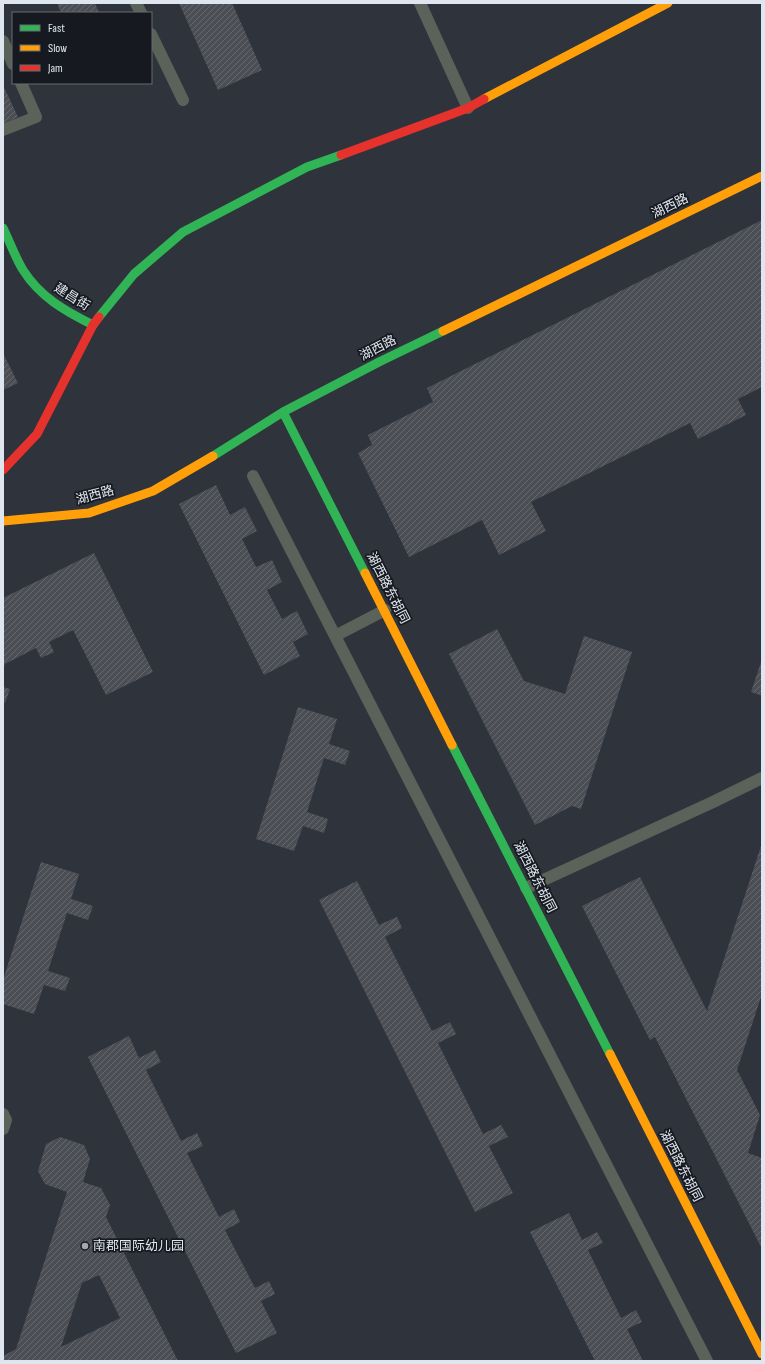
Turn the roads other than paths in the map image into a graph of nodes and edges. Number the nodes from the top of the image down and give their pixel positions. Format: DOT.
graph roads {
  1 [pos="136,3"];
  2 [pos="420,3"];
  3 [pos="668,3"];
  4 [pos="140,12"];
  5 [pos="152,36"];
  6 [pos="3,41"];
  7 [pos="12,62"];
  8 [pos="21,84"];
  9 [pos="183,100"];
  10 [pos="468,108"];
  11 [pos="3,130"];
  12 [pos="762,176"];
  13 [pos="3,228"];
  14 [pos="93,325"];
  15 [pos="283,412"];
  16 [pos="3,470"];
  17 [pos="253,476"];
  18 [pos="3,521"];
  19 [pos="385,610"];
  20 [pos="335,636"];
  21 [pos="762,778"];
  22 [pos="526,888"];
  23 [pos="3,1114"];
  24 [pos="3,1129"];
  25 [pos="762,1354"];
  26 [pos="707,1361"];
  1 -- 4 [label="lane"];
  2 -- 10 [label="lane"];
  3 -- 10 [label="main road"];
  5 -- 9 [label="lane"];
  6 -- 7 [label="lane"];
  8 -- 11 [label="lane"];
  10 -- 14 [label="main road"];
  12 -- 15 [label="main road, 湖西路"];
  13 -- 14 [label="main road, 建昌街"];
  14 -- 16 [label="main road"];
  15 -- 18 [label="main road, 湖西路"];
  15 -- 19 [label="main road, 湖西路东胡同"];
  17 -- 20 [label="lane"];
  19 -- 20 [label="lane"];
  19 -- 22 [label="main road, 湖西路东胡同"];
  20 -- 26 [label="lane"];
  21 -- 22 [label="lane"];
  22 -- 25 [label="main road, 湖西路东胡同"];
  23 -- 24 [label="lane"];
}
